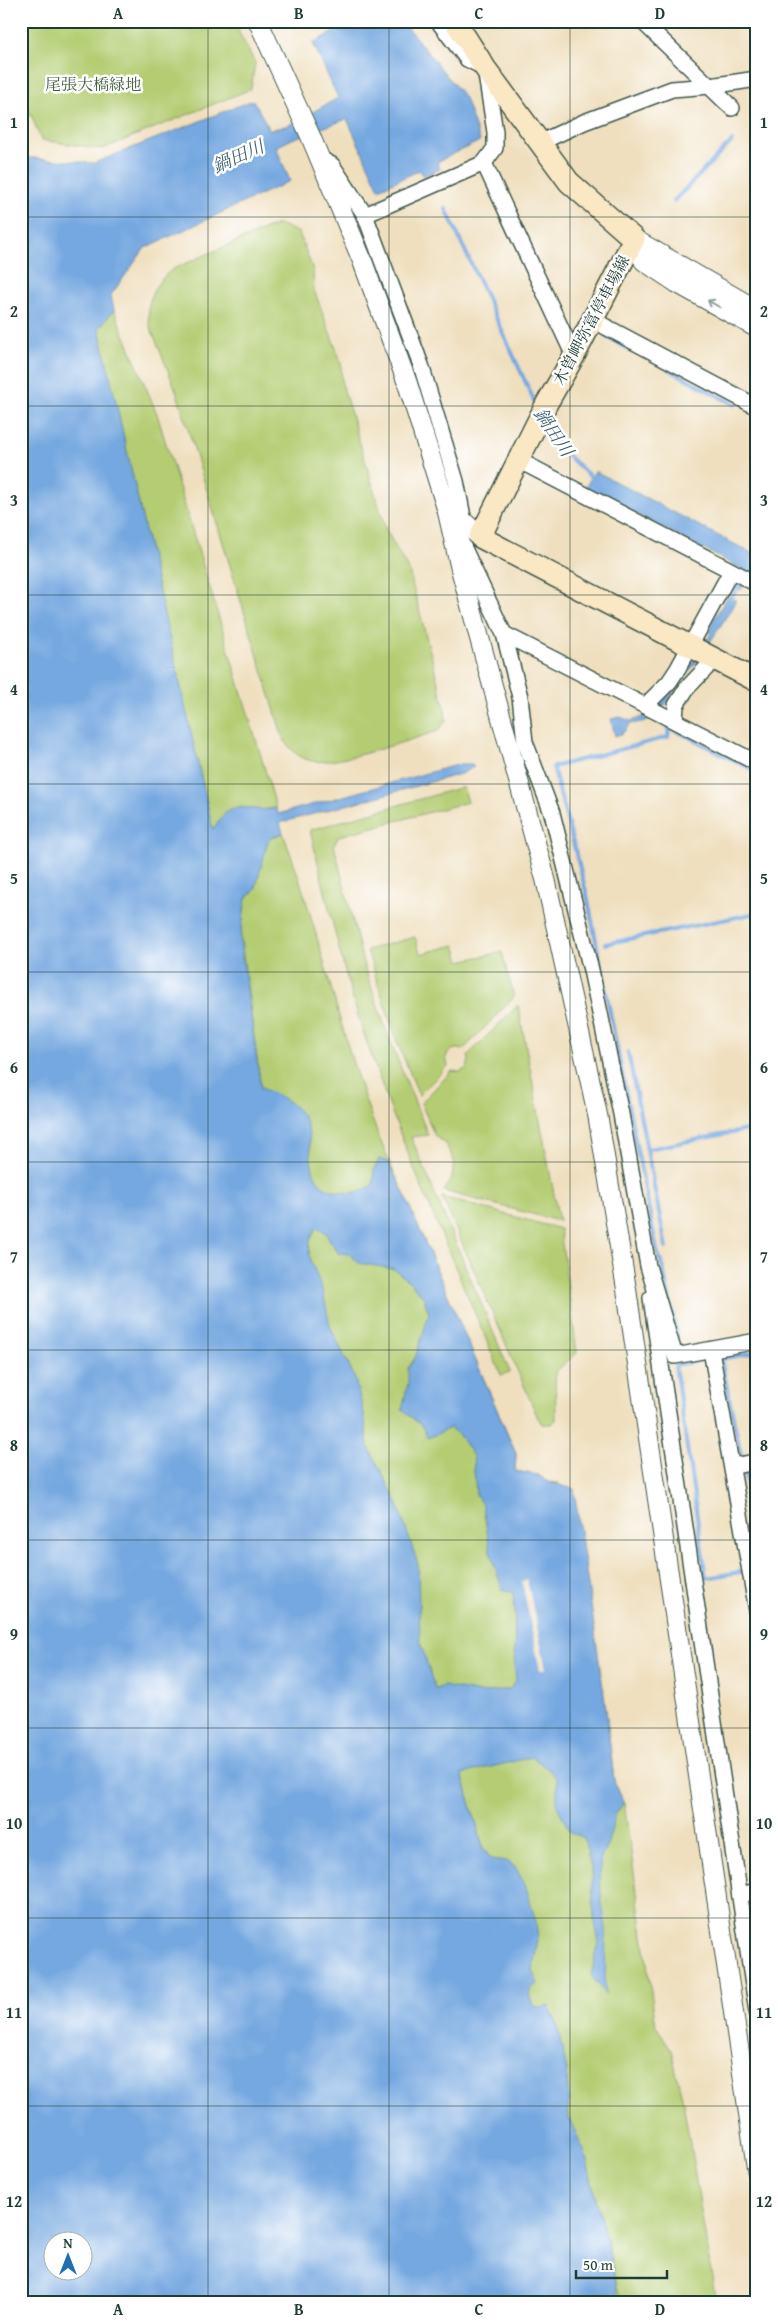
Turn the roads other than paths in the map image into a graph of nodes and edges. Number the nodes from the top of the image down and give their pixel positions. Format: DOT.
graph roads {
  1 [pos="258,21"];
  2 [pos="438,21"];
  3 [pos="455,21"];
  4 [pos="642,21"];
  5 [pos="485,68"];
  6 [pos="757,78"];
  7 [pos="710,86"];
  8 [pos="732,108"];
  9 [pos="538,143"];
  10 [pos="319,158"];
  11 [pos="484,164"];
  12 [pos="365,215"];
  13 [pos="634,239"];
  14 [pos="757,310"];
  15 [pos="591,318"];
  16 [pos="757,328"];
  17 [pos="574,356"];
  18 [pos="757,407"];
  19 [pos="518,460"];
  20 [pos="447,510"];
  21 [pos="464,522"];
  22 [pos="480,537"];
  23 [pos="733,572"];
  24 [pos="755,584"];
  25 [pos="504,634"];
  26 [pos="701,652"];
  27 [pos="757,681"];
  28 [pos="658,713"];
  29 [pos="757,763"];
  30 [pos="648,1266"];
  31 [pos="757,1341"];
  32 [pos="711,1350"];
  33 [pos="757,1462"];
  34 [pos="733,1466"];
  35 [pos="757,1611"];
  36 [pos="757,1891"];
  37 [pos="740,1895"];
  38 [pos="757,2012"];
  39 [pos="757,2171"];
  1 -- 10 [label="street"];
  2 -- 5 [label="street"];
  3 -- 5 [label="main road, 木曽岬弥富停車場線"];
  4 -- 7 [label="street"];
  5 -- 9 [label="main road, 木曽岬弥富停車場線"];
  5 -- 11 [label="street"];
  6 -- 7 [label="street"];
  7 -- 8 [label="street"];
  7 -- 9 [label="street"];
  9 -- 13 [label="main road, 木曽岬弥富停車場線"];
  10 -- 12 [label="street"];
  10 -- 20 [label="street"];
  11 -- 12 [label="street"];
  11 -- 17 [label="street"];
  12 -- 21 [label="street"];
  13 -- 14 [label="street"];
  13 -- 15 [label="main road, 木曽岬弥富停車場線"];
  16 -- 13 [label="street, one-way"];
  15 -- 17 [label="main road, 木曽岬弥富停車場線"];
  15 -- 18 [label="street"];
  17 -- 19 [label="main road, 木曽岬弥富停車場線"];
  19 -- 22 [label="main road, 木曽岬弥富停車場線"];
  19 -- 23 [label="street"];
  20 -- 21 [label="street"];
  20 -- 25 [label="street"];
  20 -- 39 [label="street"];
  21 -- 22 [label="street"];
  22 -- 26 [label="main road"];
  23 -- 24 [label="street"];
  23 -- 26 [label="street"];
  25 -- 28 [label="street"];
  25 -- 30 [label="street"];
  26 -- 27 [label="main road"];
  26 -- 28 [label="street"];
  26 -- 28 [label="street"];
  28 -- 29 [label="street"];
  30 -- 32 [label="street"];
  30 -- 37 [label="street"];
  31 -- 32 [label="street"];
  32 -- 34 [label="street"];
  33 -- 34 [label="street"];
  34 -- 35 [label="street"];
  36 -- 37 [label="street"];
  37 -- 38 [label="street"];
}
